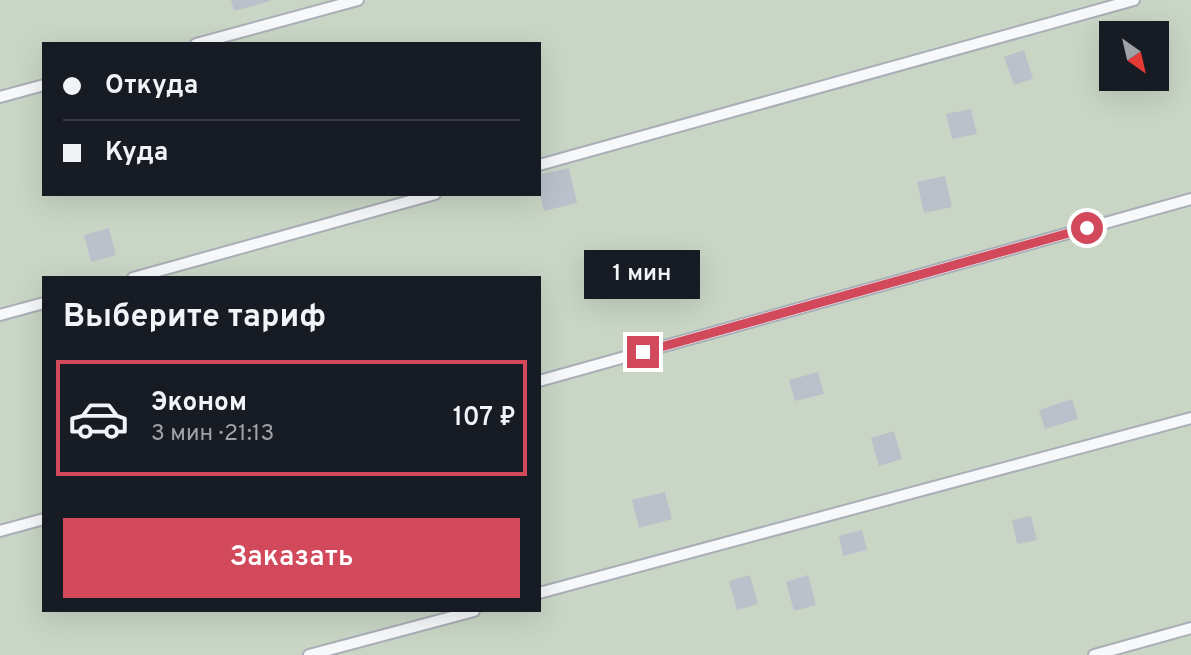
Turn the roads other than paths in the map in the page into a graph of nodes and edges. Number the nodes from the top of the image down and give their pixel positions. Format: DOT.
graph roads {
  1 [pos="358,0"];
  2 [pos="1134,0"];
  3 [pos="203,42"];
  4 [pos="42,86"];
  5 [pos="0,97"];
  6 [pos="541,164"];
  7 [pos="428,196"];
  8 [pos="1191,199"];
  9 [pos="140,276"];
  10 [pos="42,304"];
  11 [pos="0,315"];
  12 [pos="541,380"];
  13 [pos="1191,418"];
  14 [pos="42,520"];
  15 [pos="0,531"];
  16 [pos="541,592"];
  17 [pos="470,612"];
  18 [pos="1191,628"];
  19 [pos="309,655"];
  20 [pos="1094,655"];
  1 -- 3 [label="lane"];
  2 -- 6 [label="lane"];
  4 -- 5 [label="lane"];
  7 -- 9 [label="lane"];
  8 -- 12 [label="lane"];
  10 -- 11 [label="lane"];
  13 -- 16 [label="lane"];
  14 -- 15 [label="lane"];
  17 -- 19 [label="lane"];
  18 -- 20 [label="lane"];
}
